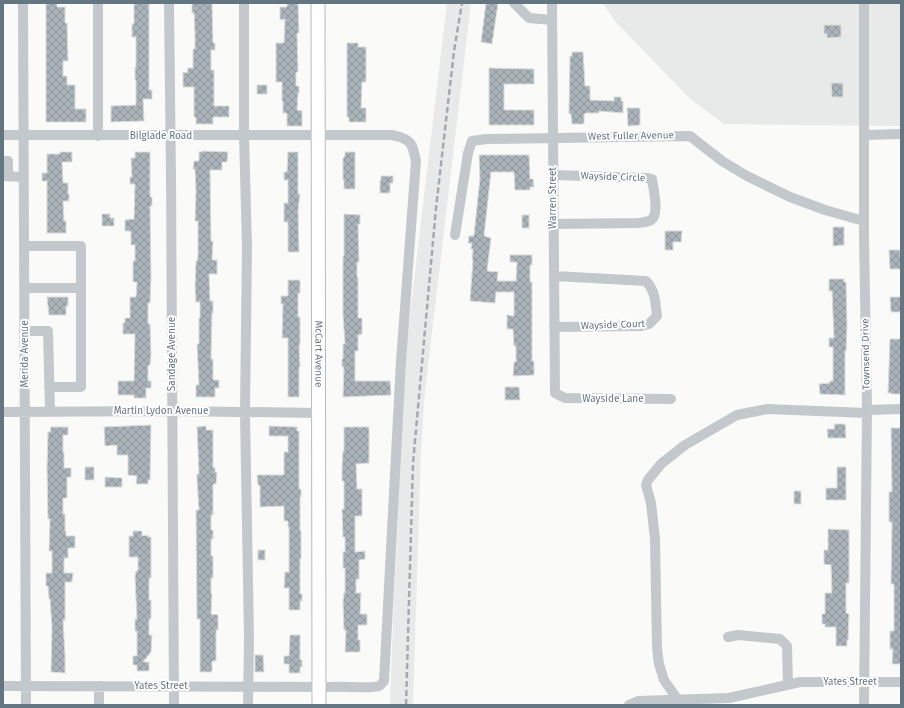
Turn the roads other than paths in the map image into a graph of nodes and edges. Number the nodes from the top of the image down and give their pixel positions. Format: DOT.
graph roads {
  1 [pos="23,3"];
  2 [pos="98,3"];
  3 [pos="169,3"];
  4 [pos="244,3"];
  5 [pos="318,3"];
  6 [pos="514,3"];
  7 [pos="552,3"];
  8 [pos="864,3"];
  9 [pos="552,20"];
  10 [pos="901,134"];
  11 [pos="318,135"];
  12 [pos="864,135"];
  13 [pos="3,136"];
  14 [pos="24,136"];
  15 [pos="98,136"];
  16 [pos="170,136"];
  17 [pos="244,136"];
  18 [pos="553,137"];
  19 [pos="3,161"];
  20 [pos="553,175"];
  21 [pos="5,176"];
  22 [pos="24,177"];
  23 [pos="864,221"];
  24 [pos="553,224"];
  25 [pos="455,235"];
  26 [pos="24,246"];
  27 [pos="554,276"];
  28 [pos="24,288"];
  29 [pos="81,288"];
  30 [pos="554,327"];
  31 [pos="24,331"];
  32 [pos="49,387"];
  33 [pos="555,392"];
  34 [pos="671,399"];
  35 [pos="901,409"];
  36 [pos="50,411"];
  37 [pos="172,411"];
  38 [pos="3,412"];
  39 [pos="25,412"];
  40 [pos="246,412"];
  41 [pos="867,412"];
  42 [pos="318,413"];
  43 [pos="728,637"];
  44 [pos="864,682"];
  45 [pos="901,682"];
  46 [pos="788,685"];
  47 [pos="3,686"];
  48 [pos="26,686"];
  49 [pos="99,686"];
  50 [pos="174,686"];
  51 [pos="248,687"];
  52 [pos="319,687"];
  53 [pos="678,700"];
  54 [pos="689,702"];
  55 [pos="707,702"];
  56 [pos="26,705"];
  57 [pos="99,705"];
  58 [pos="174,705"];
  59 [pos="248,705"];
  60 [pos="319,705"];
  61 [pos="629,705"];
  62 [pos="864,705"];
  1 -- 14 [label="street, Merida Avenue"];
  2 -- 15 [label="street"];
  3 -- 16 [label="street, Sandage Avenue"];
  4 -- 17 [label="street"];
  5 -- 11 [label="main road, McCart Avenue"];
  6 -- 9 [label="street"];
  7 -- 9 [label="street, Warren Street"];
  8 -- 12 [label="street, Townsend Drive"];
  9 -- 18 [label="street, Warren Street"];
  10 -- 12 [label="street"];
  11 -- 17 [label="street, Bilglade Road"];
  11 -- 42 [label="main road, McCart Avenue"];
  11 -- 52 [label="street, Bilglade Road"];
  12 -- 23 [label="street, Townsend Drive"];
  13 -- 14 [label="street, Bilglade Road"];
  14 -- 15 [label="street, Bilglade Road"];
  14 -- 22 [label="street, Merida Avenue"];
  15 -- 16 [label="street, Bilglade Road"];
  16 -- 17 [label="street, Bilglade Road"];
  16 -- 37 [label="street, Sandage Avenue"];
  17 -- 40 [label="street"];
  18 -- 20 [label="street, Warren Street"];
  18 -- 23 [label="street, West Fuller Avenue"];
  18 -- 25 [label="street, West Fuller Avenue"];
  19 -- 21 [label="street"];
  20 -- 24 [label="street, Warren Street"];
  20 -- 24 [label="street, Wayside Circle"];
  21 -- 22 [label="street"];
  22 -- 26 [label="street, Merida Avenue"];
  23 -- 41 [label="street, Townsend Drive"];
  24 -- 27 [label="street, Warren Street"];
  26 -- 28 [label="street, Merida Avenue"];
  26 -- 29 [label="street"];
  27 -- 30 [label="street, Warren Street"];
  27 -- 30 [label="street, Wayside Court"];
  28 -- 29 [label="street"];
  28 -- 31 [label="street, Merida Avenue"];
  29 -- 32 [label="street"];
  30 -- 33 [label="street, Warren Street"];
  31 -- 32 [label="street"];
  31 -- 39 [label="street, Merida Avenue"];
  32 -- 36 [label="street"];
  33 -- 34 [label="street, Wayside Lane"];
  35 -- 41 [label="street"];
  36 -- 37 [label="street, Martin Lydon Avenue"];
  36 -- 39 [label="street, Martin Lydon Avenue"];
  37 -- 40 [label="street, Martin Lydon Avenue"];
  37 -- 50 [label="street, Sandage Avenue"];
  38 -- 39 [label="street, Martin Lydon Avenue"];
  39 -- 48 [label="street, Merida Avenue"];
  40 -- 42 [label="street, Martin Lydon Avenue"];
  40 -- 51 [label="street"];
  41 -- 44 [label="street, Townsend Drive"];
  41 -- 53 [label="street"];
  42 -- 52 [label="main road, McCart Avenue"];
  43 -- 46 [label="street"];
  44 -- 45 [label="street, Yates Street"];
  44 -- 46 [label="street, Yates Street"];
  44 -- 62 [label="street, Townsend Drive"];
  46 -- 55 [label="street, Yates Street"];
  47 -- 48 [label="street, Yates Street"];
  48 -- 49 [label="street, Yates Street"];
  48 -- 56 [label="street, Merida Avenue"];
  49 -- 50 [label="street, Yates Street"];
  49 -- 57 [label="street"];
  50 -- 51 [label="street, Yates Street"];
  50 -- 58 [label="street, Sandage Avenue"];
  51 -- 52 [label="street, Yates Street"];
  51 -- 59 [label="street"];
  52 -- 60 [label="main road, McCart Avenue"];
  53 -- 54 [label="street, Yates Street"];
  53 -- 61 [label="street, Yates Street"];
  54 -- 55 [label="street, Yates Street"];
}
